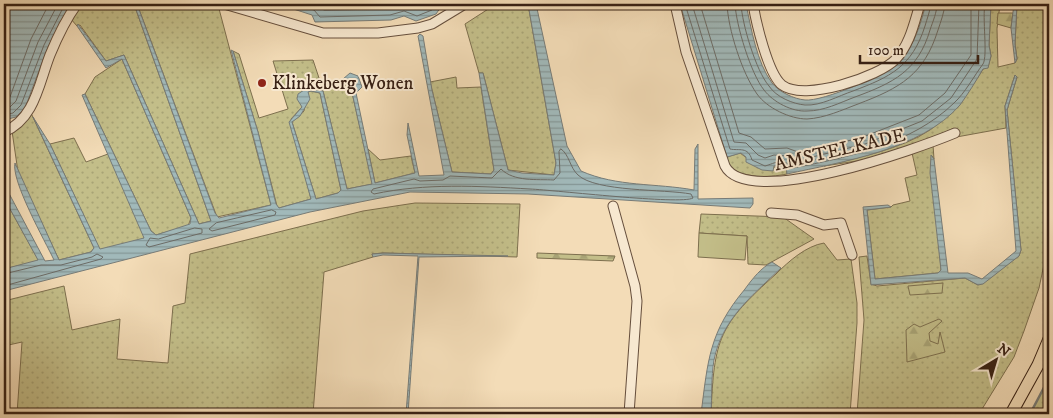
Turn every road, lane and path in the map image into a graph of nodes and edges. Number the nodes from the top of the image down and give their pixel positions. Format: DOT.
graph roads {
  1 [pos="77,4"];
  2 [pos="224,4"];
  3 [pos="465,4"];
  4 [pos="675,4"];
  5 [pos="753,4"];
  6 [pos="920,4"];
  7 [pos="4,132"];
  8 [pos="955,133"];
  9 [pos="613,206"];
  10 [pos="771,212"];
  11 [pos="852,255"];
  12 [pos="1049,339"];
  13 [pos="629,414"];
  14 [pos="1010,414"];
  1 -- 7 [label="street"];
  2 -- 3 [label="street"];
  4 -- 8 [label="street, AMSTELKADE"];
  5 -- 6 [label="street"];
  9 -- 13 [label="street"];
  10 -- 11 [label="street"];
  12 -- 14 [label="main road"];
}
